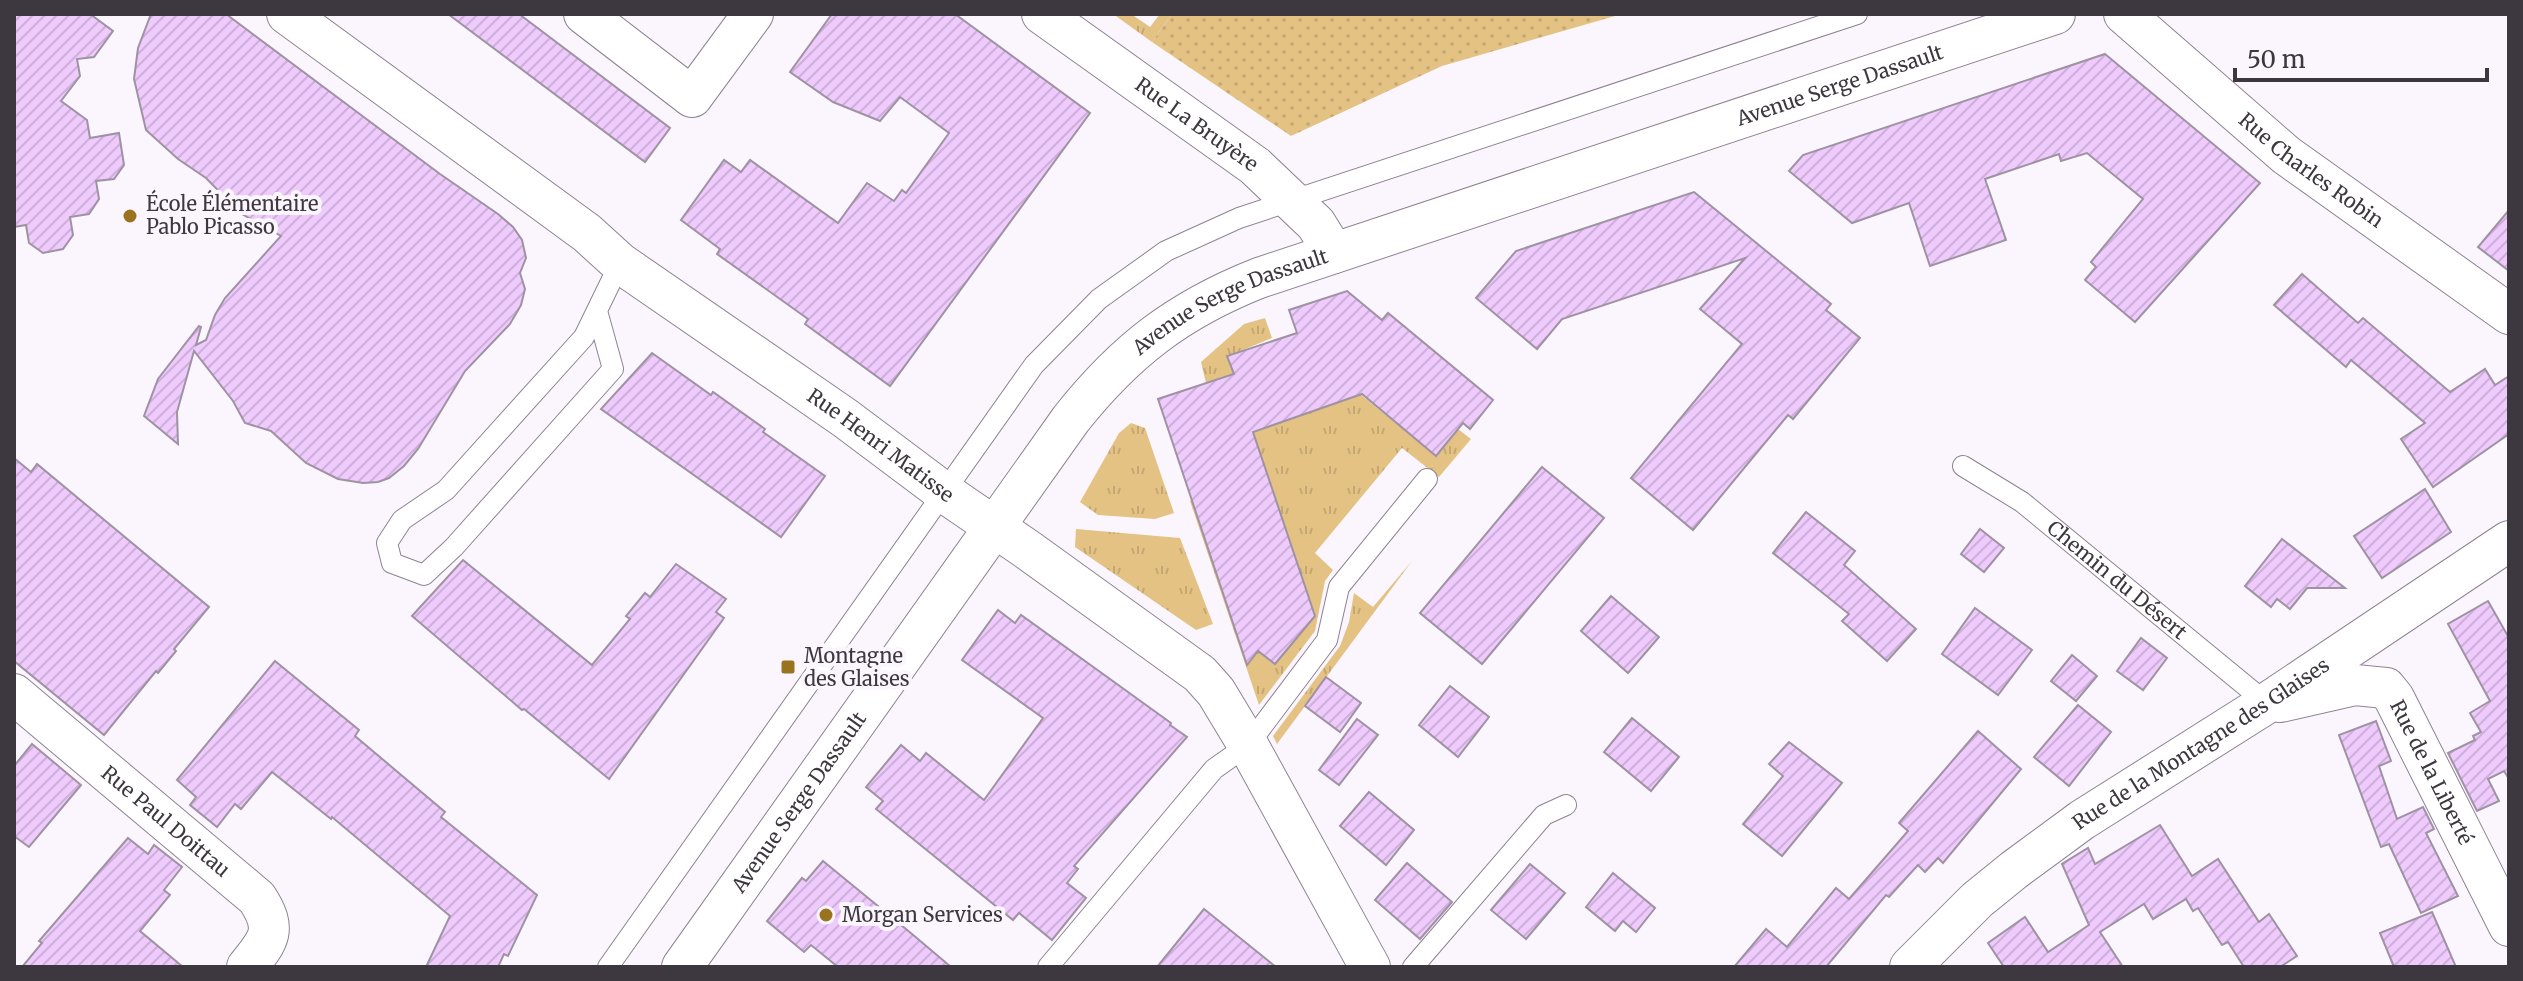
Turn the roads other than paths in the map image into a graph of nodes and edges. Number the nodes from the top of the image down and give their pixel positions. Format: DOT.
graph roads {
  1 [pos="287,14"];
  2 [pos="584,14"];
  3 [pos="753,14"];
  4 [pos="1042,14"];
  5 [pos="1857,14"];
  6 [pos="2055,14"];
  7 [pos="2124,14"];
  8 [pos="1291,199"];
  9 [pos="1334,253"];
  10 [pos="620,263"];
  11 [pos="597,311"];
  12 [pos="2509,314"];
  13 [pos="1963,466"];
  14 [pos="1427,479"];
  15 [pos="945,493"];
  16 [pos="994,526"];
  17 [pos="2509,541"];
  18 [pos="14,694"];
  19 [pos="2264,705"];
  20 [pos="1248,745"];
  21 [pos="1566,805"];
  22 [pos="2509,926"];
  23 [pos="247,967"];
  24 [pos="608,967"];
  25 [pos="682,967"];
  26 [pos="1048,967"];
  27 [pos="1370,967"];
  28 [pos="1413,967"];
  29 [pos="1910,967"];
  1 -- 10 [label="street, Rue Henri Matisse"];
  2 -- 3 [label="street"];
  4 -- 8 [label="street, Rue La Bruyère"];
  5 -- 8 [label="lane"];
  6 -- 9 [label="street, Avenue Serge Dassault"];
  7 -- 12 [label="street, Rue Charles Robin"];
  8 -- 9 [label="street, Rue La Bruyère"];
  8 -- 15 [label="lane"];
  9 -- 16 [label="street, Avenue Serge Dassault"];
  10 -- 11 [label="lane"];
  10 -- 15 [label="street, Rue Henri Matisse"];
  11 -- 11 [label="lane"];
  13 -- 19 [label="lane, Chemin du Désert"];
  14 -- 20 [label="lane"];
  15 -- 16 [label="street, Rue Henri Matisse"];
  15 -- 24 [label="lane"];
  16 -- 20 [label="street, Rue Henri Matisse"];
  16 -- 25 [label="street, Avenue Serge Dassault"];
  17 -- 19 [label="street, Rue de la Montagne des Glaises"];
  18 -- 23 [label="street, Rue Paul Doittau"];
  19 -- 22 [label="street, Rue de la Liberté"];
  19 -- 29 [label="street, Rue de la Montagne des Glaises"];
  20 -- 26 [label="lane"];
  20 -- 27 [label="street, Rue Henri Matisse"];
  21 -- 28 [label="lane"];
}
